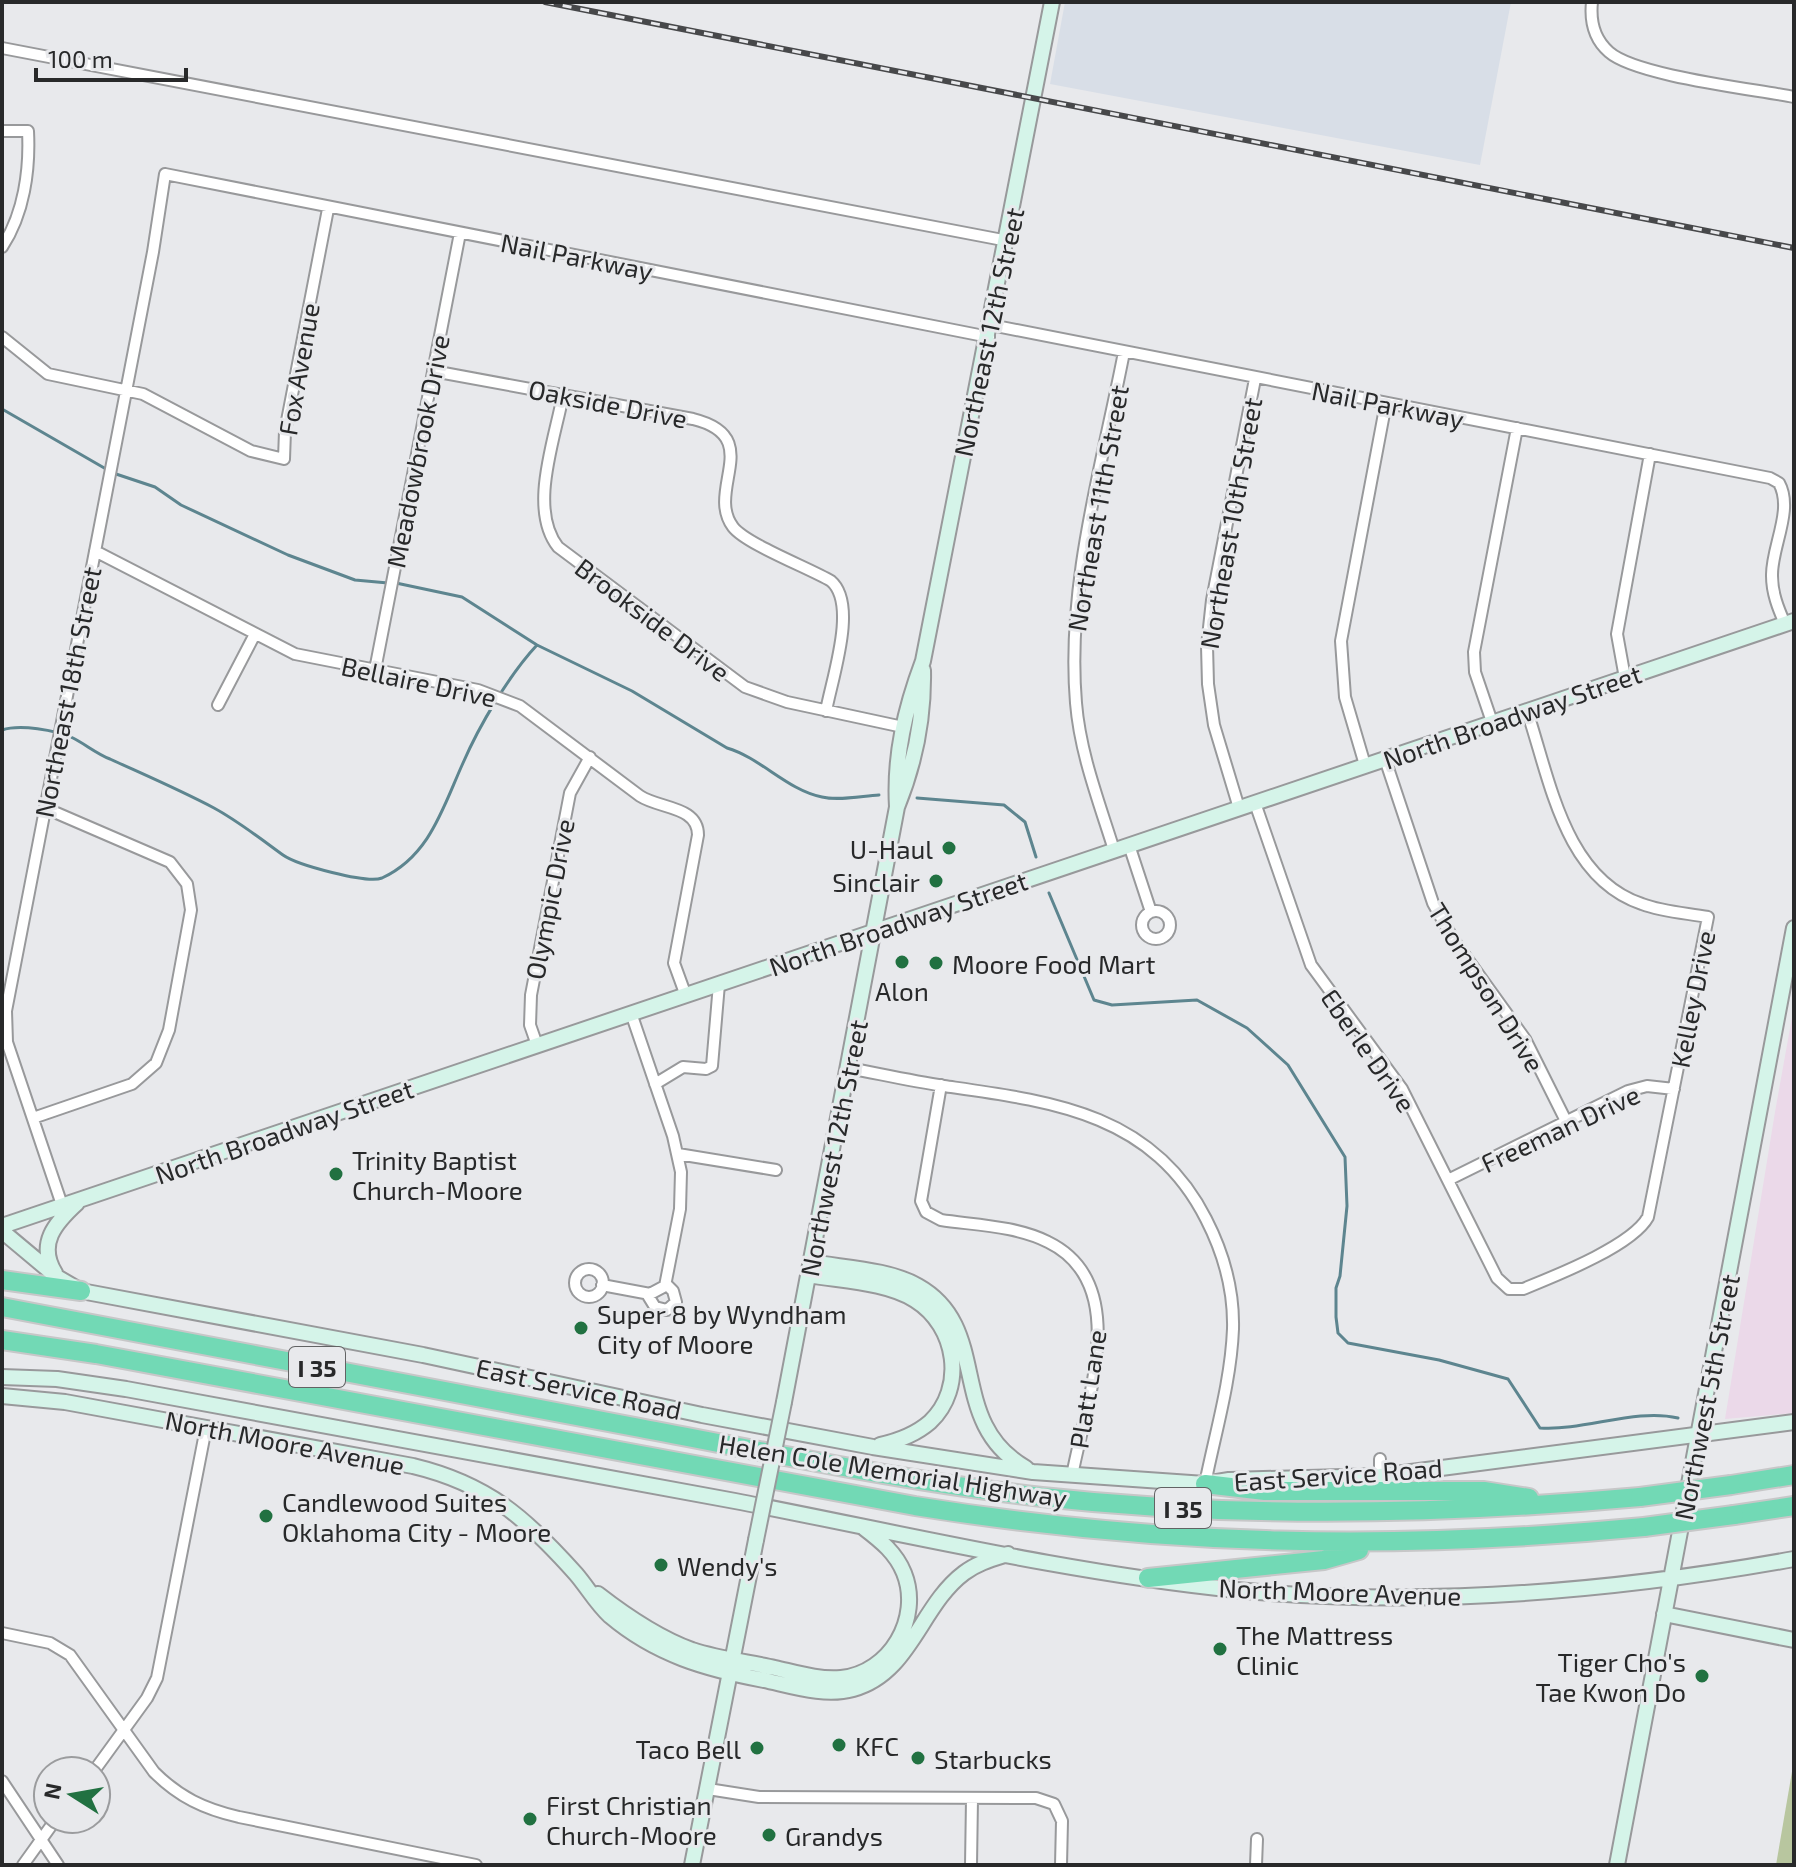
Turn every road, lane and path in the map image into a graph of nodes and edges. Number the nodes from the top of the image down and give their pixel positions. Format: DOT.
graph roads {
  1 [pos="1052,2"];
  2 [pos="1592,2"];
  3 [pos="2,48"];
  4 [pos="1794,97"];
  5 [pos="2,131"];
  6 [pos="165,174"];
  7 [pos="328,209"];
  8 [pos="460,233"];
  9 [pos="1008,241"];
  10 [pos="2,247"];
  11 [pos="990,331"];
  12 [pos="2,337"];
  13 [pos="1124,352"];
  14 [pos="433,371"];
  15 [pos="1255,379"];
  16 [pos="125,390"];
  17 [pos="563,395"];
  18 [pos="1386,403"];
  19 [pos="1517,428"];
  20 [pos="1650,454"];
  21 [pos="95,551"];
  22 [pos="1790,623"];
  23 [pos="255,634"];
  24 [pos="923,661"];
  25 [pos="375,670"];
  26 [pos="1625,678"];
  27 [pos="218,705"];
  28 [pos="826,711"];
  29 [pos="1527,711"];
  30 [pos="1492,722"];
  31 [pos="919,726"];
  32 [pos="903,727"];
  33 [pos="590,757"];
  34 [pos="1385,759"];
  35 [pos="1365,765"];
  36 [pos="1255,803"];
  37 [pos="897,807"];
  38 [pos="45,808"];
  39 [pos="1239,808"];
  40 [pos="1129,845"];
  41 [pos="1114,850"];
  42 [pos="1151,912"];
  43 [pos="1794,928"];
  44 [pos="875,931"];
  45 [pos="719,984"];
  46 [pos="686,996"];
  47 [pos="631,1013"];
  48 [pos="5,1043"];
  49 [pos="537,1045"];
  50 [pos="848,1068"];
  51 [pos="655,1084"];
  52 [pos="941,1085"];
  53 [pos="1674,1089"];
  54 [pos="33,1118"];
  55 [pos="1566,1121"];
  56 [pos="678,1154"];
  57 [pos="776,1170"];
  58 [pos="1448,1180"];
  59 [pos="81,1199"];
  60 [pos="62,1205"];
  61 [pos="2,1228"];
  62 [pos="809,1268"];
  63 [pos="57,1277"];
  64 [pos="2,1280"];
  65 [pos="666,1284"];
  66 [pos="602,1285"];
  67 [pos="1505,1287"];
  68 [pos="81,1291"];
  69 [pos="647,1294"];
  70 [pos="2,1307"];
  71 [pos="2,1340"];
  72 [pos="2,1352"];
  73 [pos="96,1354"];
  74 [pos="2,1377"];
  75 [pos="2,1396"];
  76 [pos="1794,1422"];
  77 [pos="206,1428"];
  78 [pos="1701,1434"];
  79 [pos="873,1447"];
  80 [pos="1380,1459"];
  81 [pos="1033,1472"];
  82 [pos="1794,1475"];
  83 [pos="1072,1476"];
  84 [pos="1380,1476"];
  85 [pos="1205,1484"];
  86 [pos="1567,1503"];
  87 [pos="1794,1506"];
  88 [pos="860,1526"];
  89 [pos="1377,1544"];
  90 [pos="1011,1554"];
  91 [pos="1794,1559"];
  92 [pos="1671,1576"];
  93 [pos="1148,1578"];
  94 [pos="1664,1614"];
  95 [pos="2,1633"];
  96 [pos="1794,1640"];
  97 [pos="732,1666"];
  98 [pos="124,1730"];
  99 [pos="106,1755"];
  100 [pos="2,1781"];
  101 [pos="708,1789"];
  102 [pos="972,1799"];
  103 [pos="45,1835"];
  104 [pos="42,1839"];
  105 [pos="1257,1839"];
  106 [pos="23,1865"];
  107 [pos="58,1865"];
  108 [pos="476,1865"];
  109 [pos="692,1865"];
  110 [pos="971,1865"];
  111 [pos="1061,1865"];
  112 [pos="1256,1865"];
  113 [pos="1617,1865"];
  1 -- 9 [label="main road, Northeast 12th Street"];
  2 -- 4 [label="street"];
  3 -- 9 [label="street"];
  5 -- 10 [label="street"];
  6 -- 7 [label="street, Nail Parkway"];
  6 -- 16 [label="street, Northeast 18th Street"];
  7 -- 8 [label="street, Nail Parkway"];
  7 -- 16 [label="street, Fox Avenue"];
  8 -- 11 [label="street, Nail Parkway"];
  8 -- 14 [label="street, Meadowbrook Drive"];
  9 -- 11 [label="main road, Northeast 12th Street"];
  11 -- 13 [label="street, Nail Parkway"];
  11 -- 24 [label="main road, Northeast 12th Street"];
  12 -- 16 [label="street, Fox Avenue"];
  13 -- 15 [label="street, Nail Parkway"];
  13 -- 41 [label="street, Northeast 11th Street"];
  14 -- 17 [label="street, Oakside Drive"];
  14 -- 25 [label="street, Meadowbrook Drive"];
  15 -- 18 [label="street, Nail Parkway"];
  15 -- 39 [label="street, Northeast 10th Street"];
  16 -- 21 [label="street, Northeast 18th Street"];
  17 -- 28 [label="street, Brookside Drive"];
  17 -- 28 [label="street, Oakside Drive"];
  18 -- 19 [label="street, Nail Parkway"];
  18 -- 35 [label="street"];
  19 -- 20 [label="street, Nail Parkway"];
  19 -- 30 [label="street"];
  20 -- 22 [label="street, Nail Parkway"];
  20 -- 26 [label="street"];
  21 -- 23 [label="street, Bellaire Drive"];
  21 -- 38 [label="street, Northeast 18th Street"];
  22 -- 26 [label="main road, North Broadway Street"];
  23 -- 25 [label="street, Bellaire Drive"];
  23 -- 27 [label="street"];
  24 -- 31 [label="main road, Northeast 12th Street"];
  24 -- 32 [label="main road, Northeast 12th Street"];
  25 -- 33 [label="street, Bellaire Drive"];
  26 -- 29 [label="main road, North Broadway Street"];
  28 -- 32 [label="street, Brookside Drive"];
  29 -- 30 [label="main road, North Broadway Street"];
  29 -- 53 [label="street, Kelley Drive"];
  30 -- 34 [label="main road, North Broadway Street"];
  31 -- 32 [label="main road"];
  31 -- 37 [label="main road, Northeast 12th Street"];
  32 -- 37 [label="main road, Northeast 12th Street"];
  33 -- 46 [label="street, Bellaire Drive"];
  33 -- 49 [label="street, Olympic Drive"];
  34 -- 35 [label="main road, North Broadway Street"];
  34 -- 55 [label="street, Thompson Drive"];
  35 -- 36 [label="main road, North Broadway Street"];
  36 -- 39 [label="main road, North Broadway Street"];
  36 -- 58 [label="street, Eberle Drive"];
  37 -- 44 [label="main road, Northwest 12th Street"];
  38 -- 48 [label="street, Northeast 18th Street"];
  38 -- 54 [label="street"];
  39 -- 40 [label="main road, North Broadway Street"];
  40 -- 41 [label="main road, North Broadway Street"];
  40 -- 42 [label="street"];
  41 -- 44 [label="main road, North Broadway Street"];
  43 -- 78 [label="main road, Northwest 5th Street"];
  44 -- 45 [label="main road, North Broadway Street"];
  44 -- 50 [label="main road, Northwest 12th Street"];
  45 -- 46 [label="main road, North Broadway Street"];
  45 -- 51 [label="street"];
  46 -- 47 [label="main road, North Broadway Street"];
  47 -- 49 [label="main road, North Broadway Street"];
  47 -- 51 [label="street"];
  48 -- 54 [label="street, Northeast 18th Street"];
  49 -- 59 [label="main road, North Broadway Street"];
  50 -- 52 [label="street"];
  50 -- 62 [label="main road, Northwest 12th Street"];
  51 -- 56 [label="street"];
  52 -- 83 [label="street, Platt Lane"];
  52 -- 85 [label="street"];
  53 -- 55 [label="street, Freeman Drive"];
  53 -- 67 [label="street, Kelley Drive"];
  54 -- 60 [label="street, Northeast 18th Street"];
  55 -- 58 [label="street, Freeman Drive"];
  56 -- 57 [label="street"];
  56 -- 65 [label="street"];
  58 -- 67 [label="street, Eberle Drive"];
  59 -- 60 [label="main road, North Broadway Street"];
  59 -- 63 [label="main road"];
  60 -- 61 [label="main road, North Broadway Street"];
  61 -- 63 [label="main road, East Service Road"];
  62 -- 79 [label="main road"];
  62 -- 81 [label="main road"];
  62 -- 97 [label="main road, Northwest 12th Street, bridge"];
  63 -- 68 [label="main road, East Service Road"];
  64 -- 68 [label="highway"];
  65 -- 69 [label="street"];
  65 -- 69 [label="street"];
  66 -- 69 [label="street"];
  68 -- 79 [label="main road, East Service Road"];
  70 -- 86 [label="highway, Helen Cole Memorial Highway / I 35"];
  71 -- 73 [label="highway, Helen Cole Memorial Highway / I 35"];
  72 -- 73 [label="highway"];
  73 -- 89 [label="highway, Helen Cole Memorial Highway / I 35"];
  74 -- 88 [label="main road, North Moore Avenue"];
  75 -- 77 [label="main road, North Moore Avenue"];
  76 -- 78 [label="main road, East Service Road"];
  77 -- 97 [label="main road, North Moore Avenue"];
  77 -- 98 [label="street"];
  78 -- 84 [label="main road, East Service Road"];
  78 -- 92 [label="main road, Northwest 5th Street"];
  79 -- 81 [label="main road, East Service Road"];
  80 -- 84 [label="street"];
  81 -- 83 [label="main road, East Service Road"];
  82 -- 86 [label="highway, Helen Cole Memorial Highway / I 35, bridge"];
  83 -- 85 [label="main road, East Service Road"];
  84 -- 85 [label="main road, East Service Road"];
  85 -- 86 [label="highway"];
  87 -- 89 [label="highway, Helen Cole Memorial Highway / I 35, bridge"];
  88 -- 90 [label="main road, North Moore Avenue"];
  88 -- 97 [label="main road"];
  89 -- 93 [label="highway"];
  90 -- 93 [label="main road, North Moore Avenue"];
  90 -- 97 [label="main road"];
  91 -- 92 [label="main road, North Moore Avenue"];
  92 -- 93 [label="main road, North Moore Avenue"];
  92 -- 94 [label="main road, Northwest 5th Street"];
  94 -- 96 [label="main road"];
  94 -- 113 [label="main road, Northwest 5th Street"];
  95 -- 98 [label="street"];
  97 -- 101 [label="main road, Northwest 12th Street"];
  98 -- 99 [label="street"];
  98 -- 108 [label="street"];
  100 -- 104 [label="street"];
  101 -- 102 [label="street"];
  101 -- 109 [label="main road, Northwest 12th Street"];
  102 -- 110 [label="street"];
  102 -- 111 [label="street"];
  103 -- 104 [label="street"];
  104 -- 106 [label="street"];
  104 -- 107 [label="street"];
  105 -- 112 [label="street"];
}
